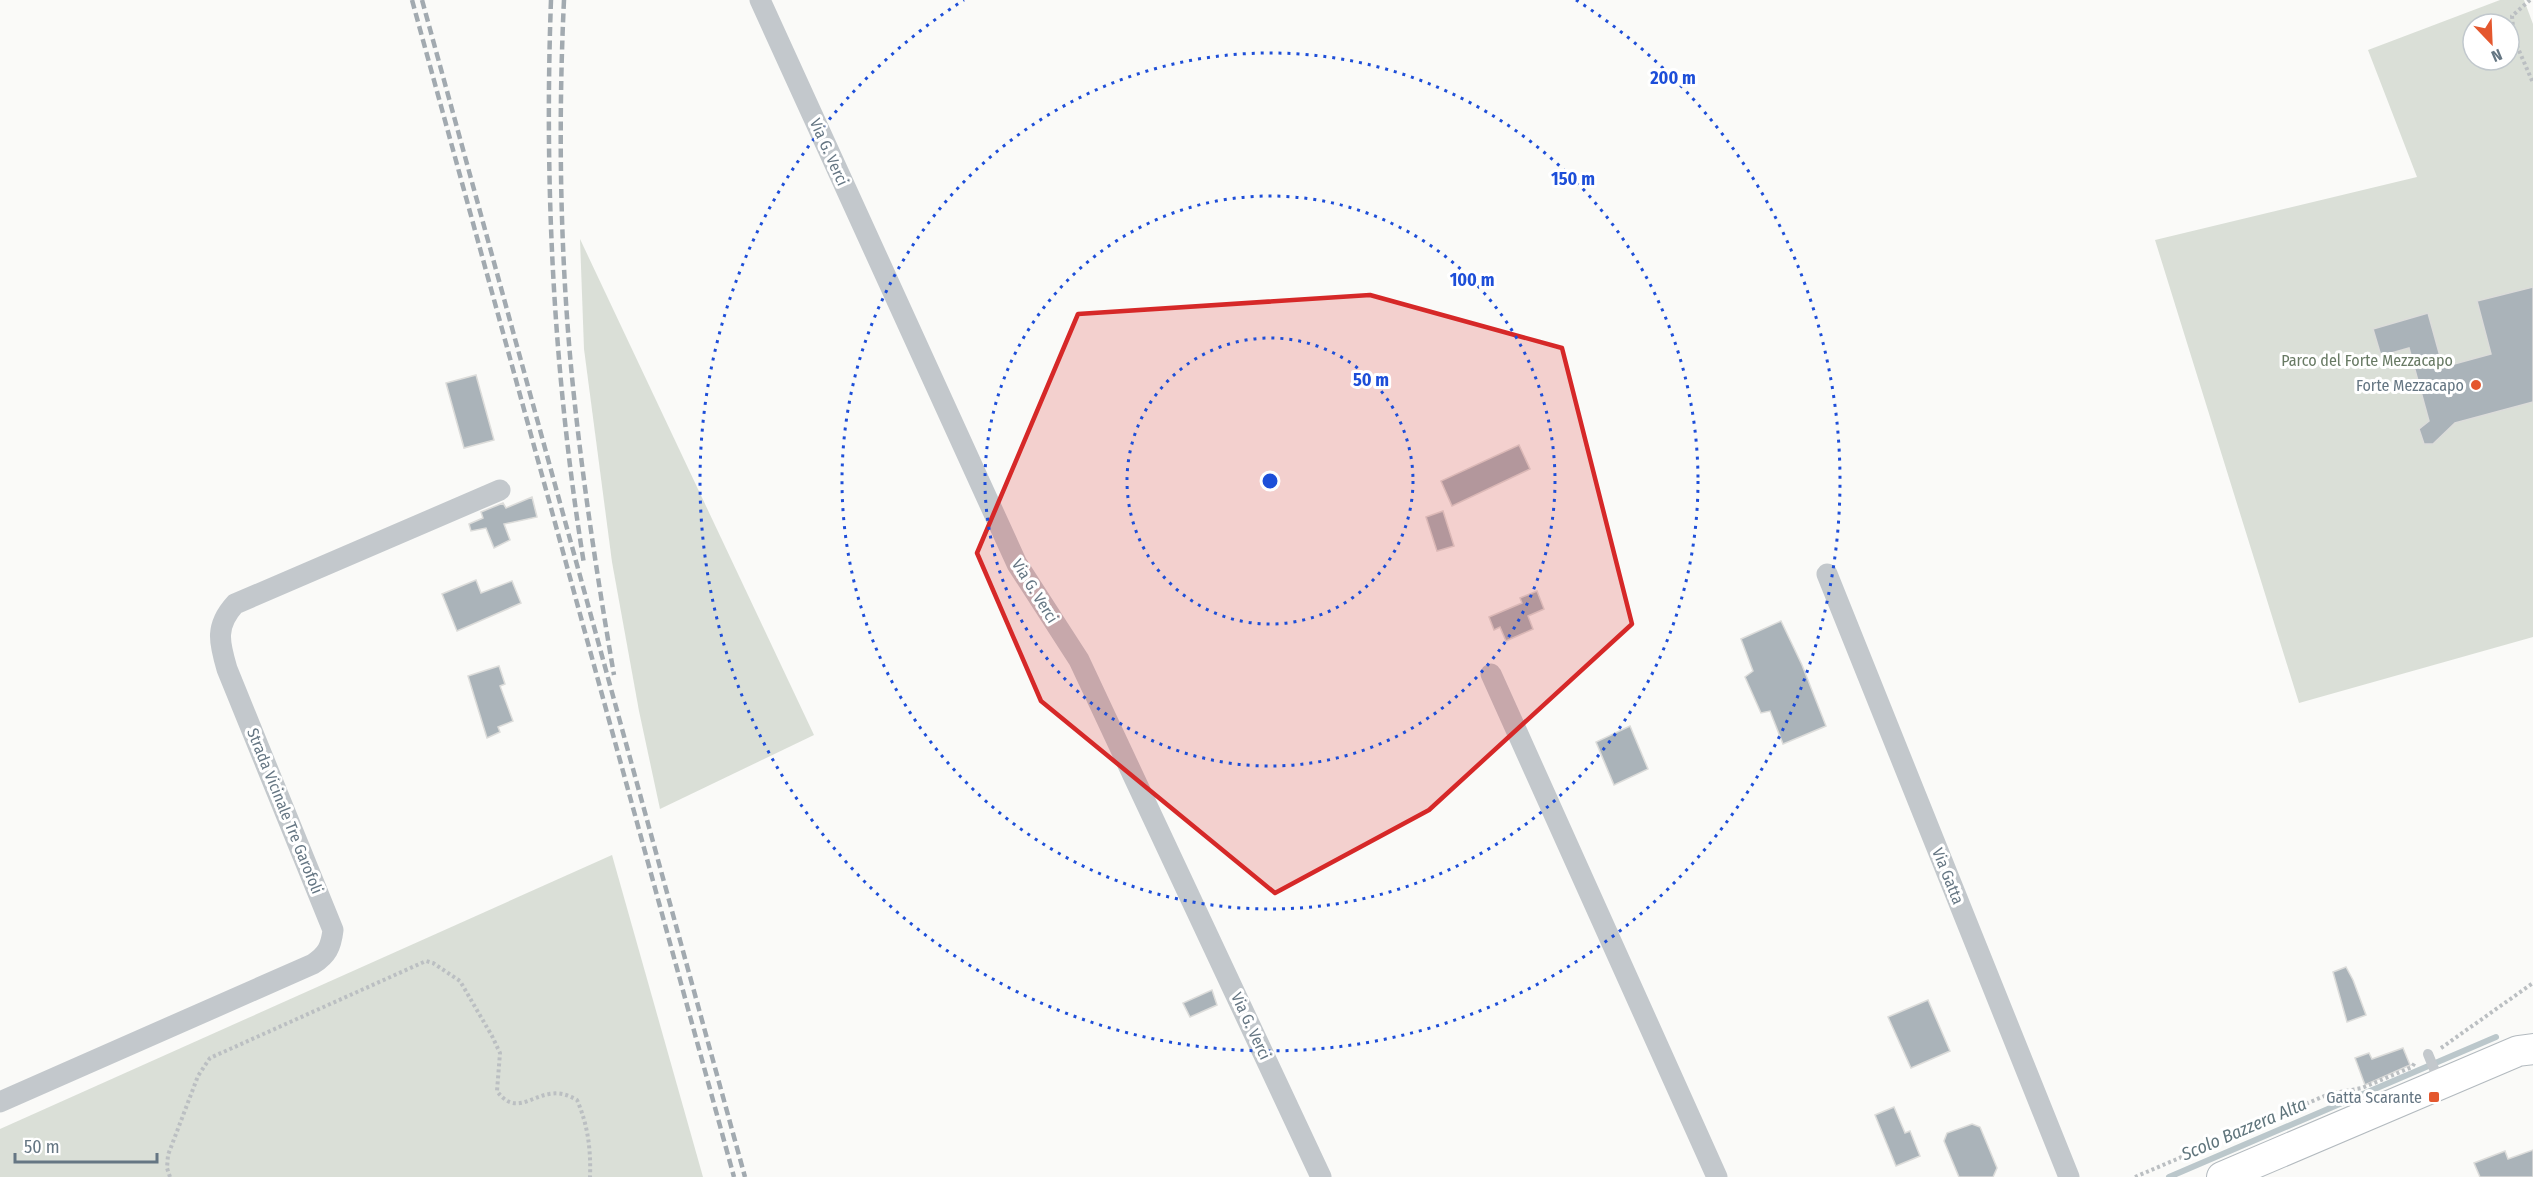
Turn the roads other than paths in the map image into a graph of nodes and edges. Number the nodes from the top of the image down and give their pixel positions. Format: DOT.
graph roads {
  1 [pos="760,0"];
  2 [pos="500,490"];
  3 [pos="1827,574"];
  4 [pos="1491,674"];
  5 [pos="2528,1046"];
  6 [pos="2428,1054"];
  7 [pos="2440,1084"];
  8 [pos="0,1102"];
  9 [pos="1321,1177"];
  10 [pos="1717,1177"];
  11 [pos="2068,1177"];
  12 [pos="2222,1177"];
  1 -- 9 [label="street, Via G. Verci"];
  2 -- 8 [label="street, Strada Vicinale Tre Garofoli"];
  3 -- 11 [label="street, Via Gatta"];
  4 -- 10 [label="street"];
  5 -- 7 [label="street"];
  6 -- 7 [label="lane"];
  7 -- 12 [label="street"];
}
